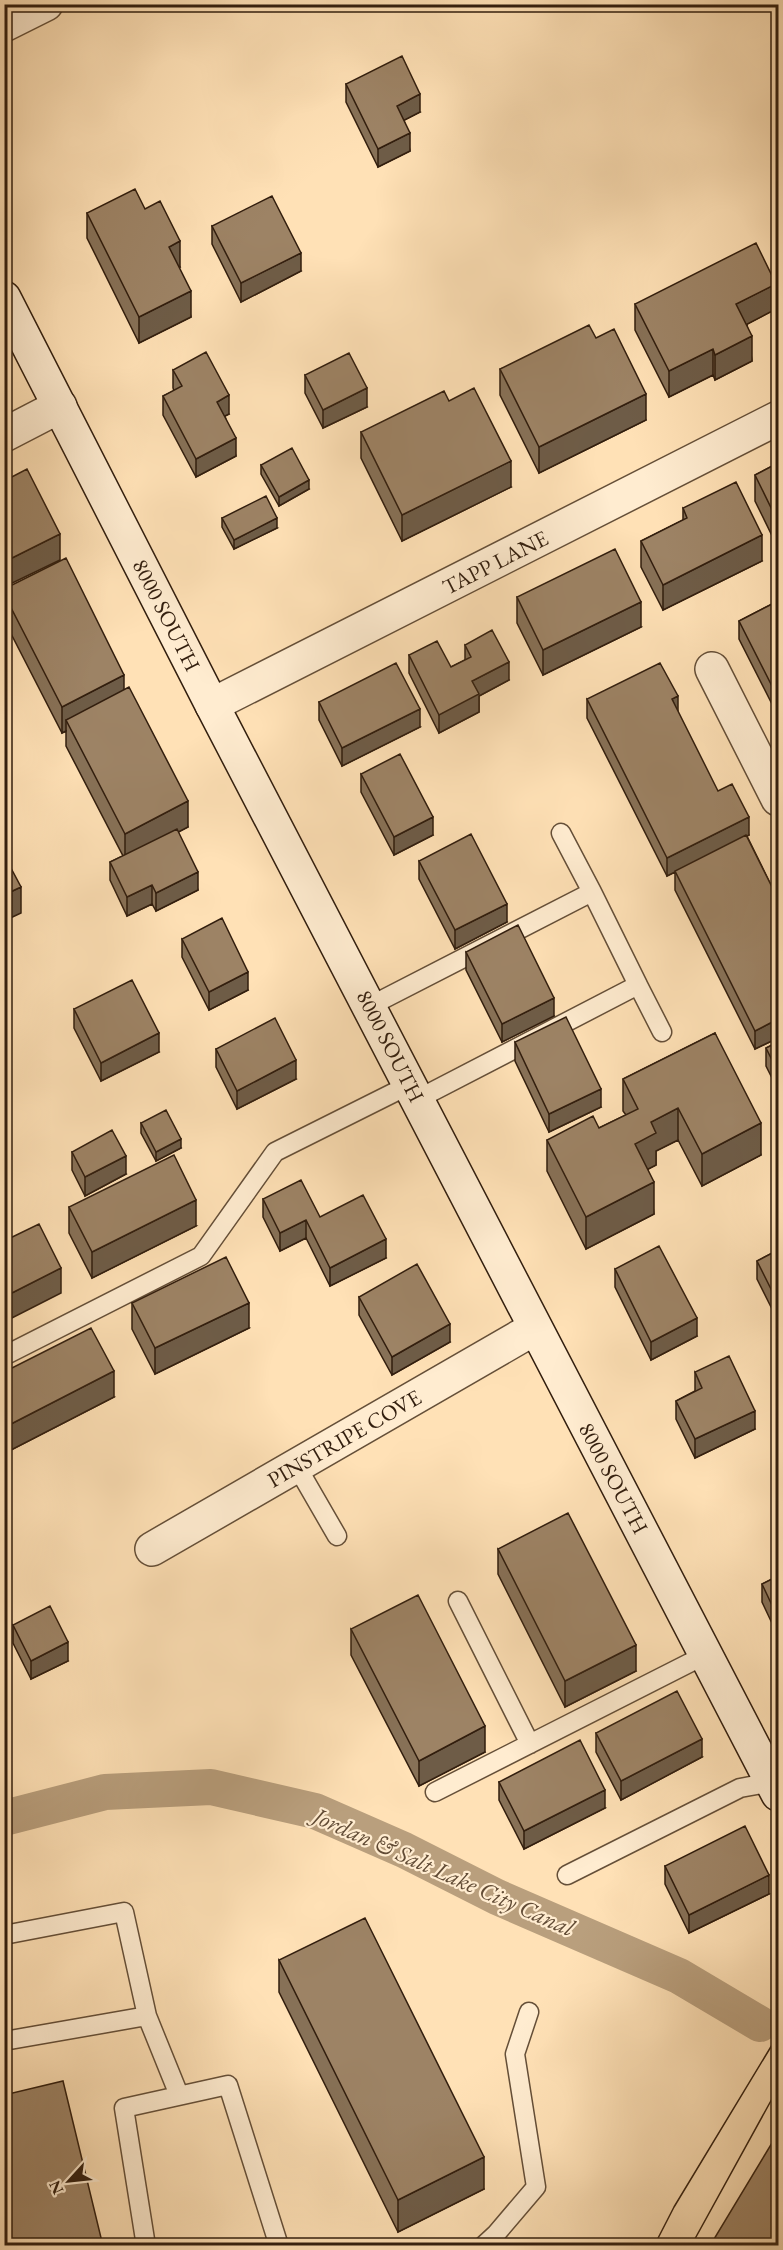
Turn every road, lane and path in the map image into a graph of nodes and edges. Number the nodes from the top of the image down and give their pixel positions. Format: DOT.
graph roads {
  1 [pos="46,4"];
  2 [pos="4,26"];
  3 [pos="4,298"];
  4 [pos="60,406"];
  5 [pos="778,418"];
  6 [pos="4,435"];
  7 [pos="712,669"];
  8 [pos="212,705"];
  9 [pos="774,779"];
  10 [pos="561,833"];
  11 [pos="592,892"];
  12 [pos="638,985"];
  13 [pos="370,1006"];
  14 [pos="662,1032"];
  15 [pos="414,1092"];
  16 [pos="535,1328"];
  17 [pos="4,1356"];
  18 [pos="296,1465"];
  19 [pos="337,1536"];
  20 [pos="152,1548"];
  21 [pos="458,1601"];
  22 [pos="707,1654"];
  23 [pos="530,1744"];
  24 [pos="776,1785"];
  25 [pos="435,1792"];
  26 [pos="567,1875"];
  27 [pos="4,1935"];
  28 [pos="529,2012"];
  29 [pos="147,2016"];
  30 [pos="4,2041"];
  31 [pos="179,2095"];
  32 [pos="146,2246"];
  33 [pos="279,2246"];
  34 [pos="483,2246"];
  1 -- 2 [label="street"];
  3 -- 4 [label="street, 8000 SOUTH"];
  4 -- 6 [label="street"];
  4 -- 8 [label="street, 8000 SOUTH"];
  5 -- 8 [label="street, TAPP LANE"];
  7 -- 9 [label="street"];
  8 -- 13 [label="street, 8000 SOUTH"];
  10 -- 11 [label="lane"];
  11 -- 12 [label="lane"];
  11 -- 13 [label="lane"];
  12 -- 14 [label="lane"];
  12 -- 15 [label="lane"];
  13 -- 15 [label="street, 8000 SOUTH"];
  15 -- 16 [label="street, 8000 SOUTH"];
  15 -- 17 [label="lane"];
  16 -- 18 [label="street, PINSTRIPE COVE"];
  16 -- 22 [label="street, 8000 SOUTH"];
  18 -- 19 [label="lane"];
  18 -- 20 [label="street, PINSTRIPE COVE"];
  21 -- 23 [label="lane"];
  22 -- 23 [label="lane"];
  22 -- 24 [label="street, 8000 SOUTH"];
  23 -- 25 [label="lane"];
  24 -- 26 [label="lane"];
  27 -- 29 [label="lane"];
  28 -- 34 [label="lane"];
  29 -- 30 [label="lane"];
  29 -- 31 [label="lane"];
  31 -- 32 [label="lane"];
  31 -- 33 [label="lane"];
}
